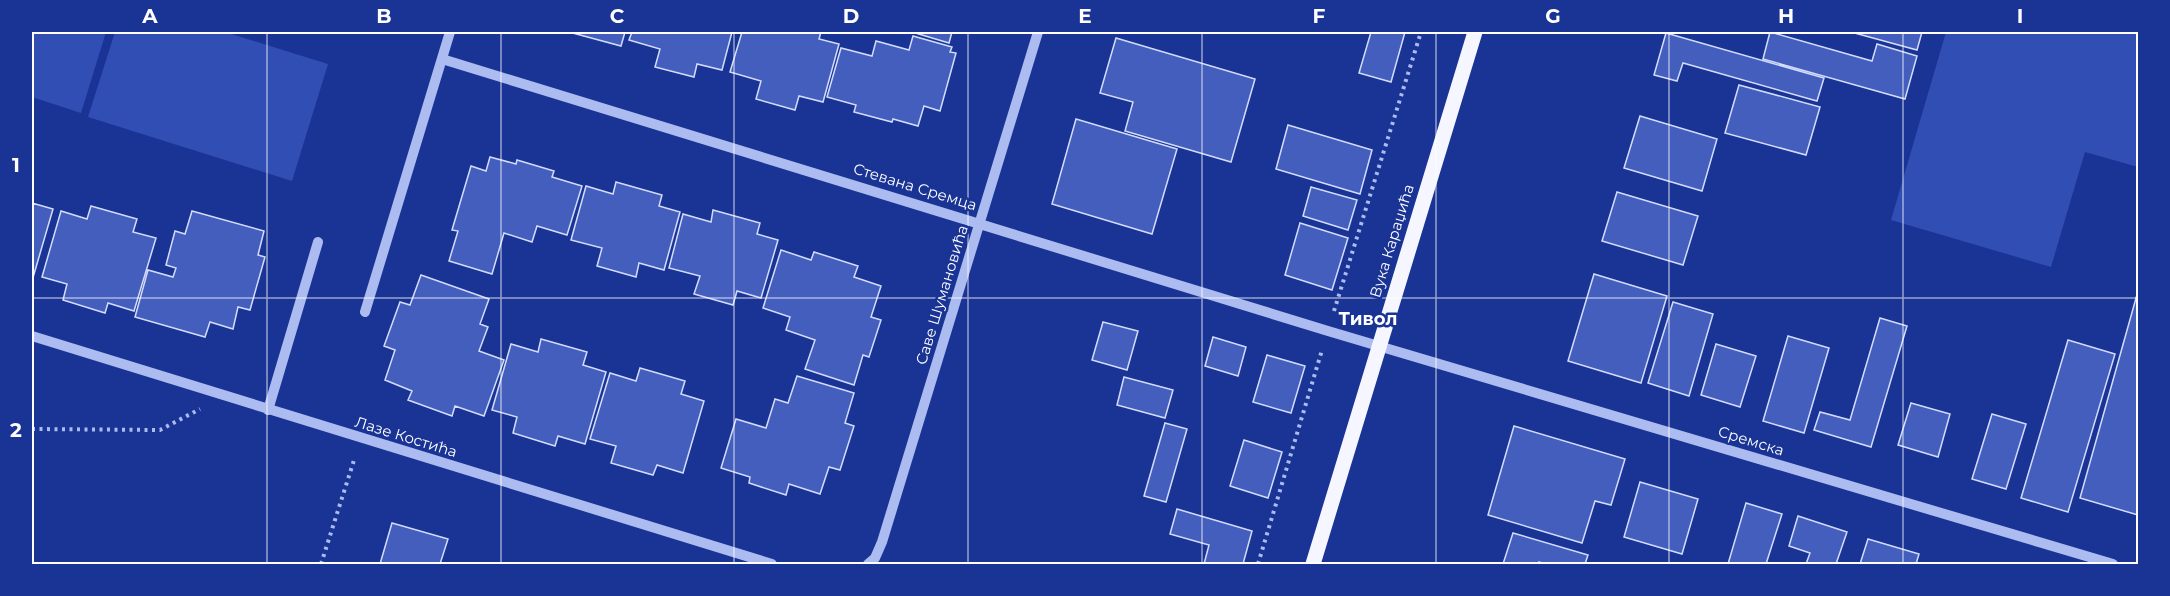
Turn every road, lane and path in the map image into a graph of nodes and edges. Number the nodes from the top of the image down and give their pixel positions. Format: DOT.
graph roads {
  1 [pos="450,32"];
  2 [pos="1038,32"];
  3 [pos="1421,32"];
  4 [pos="1475,32"];
  5 [pos="442,59"];
  6 [pos="981,222"];
  7 [pos="318,242"];
  8 [pos="365,312"];
  9 [pos="1328,331"];
  10 [pos="32,336"];
  11 [pos="1380,346"];
  12 [pos="225,397"];
  13 [pos="268,410"];
  14 [pos="32,429"];
  15 [pos="360,439"];
  16 [pos="321,564"];
  17 [pos="772,564"];
  18 [pos="868,564"];
  19 [pos="1258,564"];
  20 [pos="1313,564"];
  21 [pos="2113,564"];
  1 -- 5 [label="street"];
  2 -- 6 [label="street, Саве Шумановића"];
  3 -- 9 [label="path"];
  4 -- 11 [label="main road, Вука Караџића"];
  5 -- 6 [label="street, Стевана Сремца"];
  5 -- 8 [label="street"];
  6 -- 9 [label="street, Стевана Сремца"];
  6 -- 18 [label="street, Саве Шумановића"];
  7 -- 13 [label="street"];
  9 -- 11 [label="street, Стевана Сремца"];
  9 -- 19 [label="path"];
  10 -- 12 [label="street, Лазе Костића"];
  11 -- 20 [label="main road, Вука Караџића"];
  11 -- 21 [label="street, Сремска"];
  12 -- 13 [label="street, Лазе Костића"];
  12 -- 14 [label="path"];
  13 -- 15 [label="street, Лазе Костића"];
  15 -- 16 [label="path"];
  15 -- 17 [label="street, Лазе Костића"];
}
